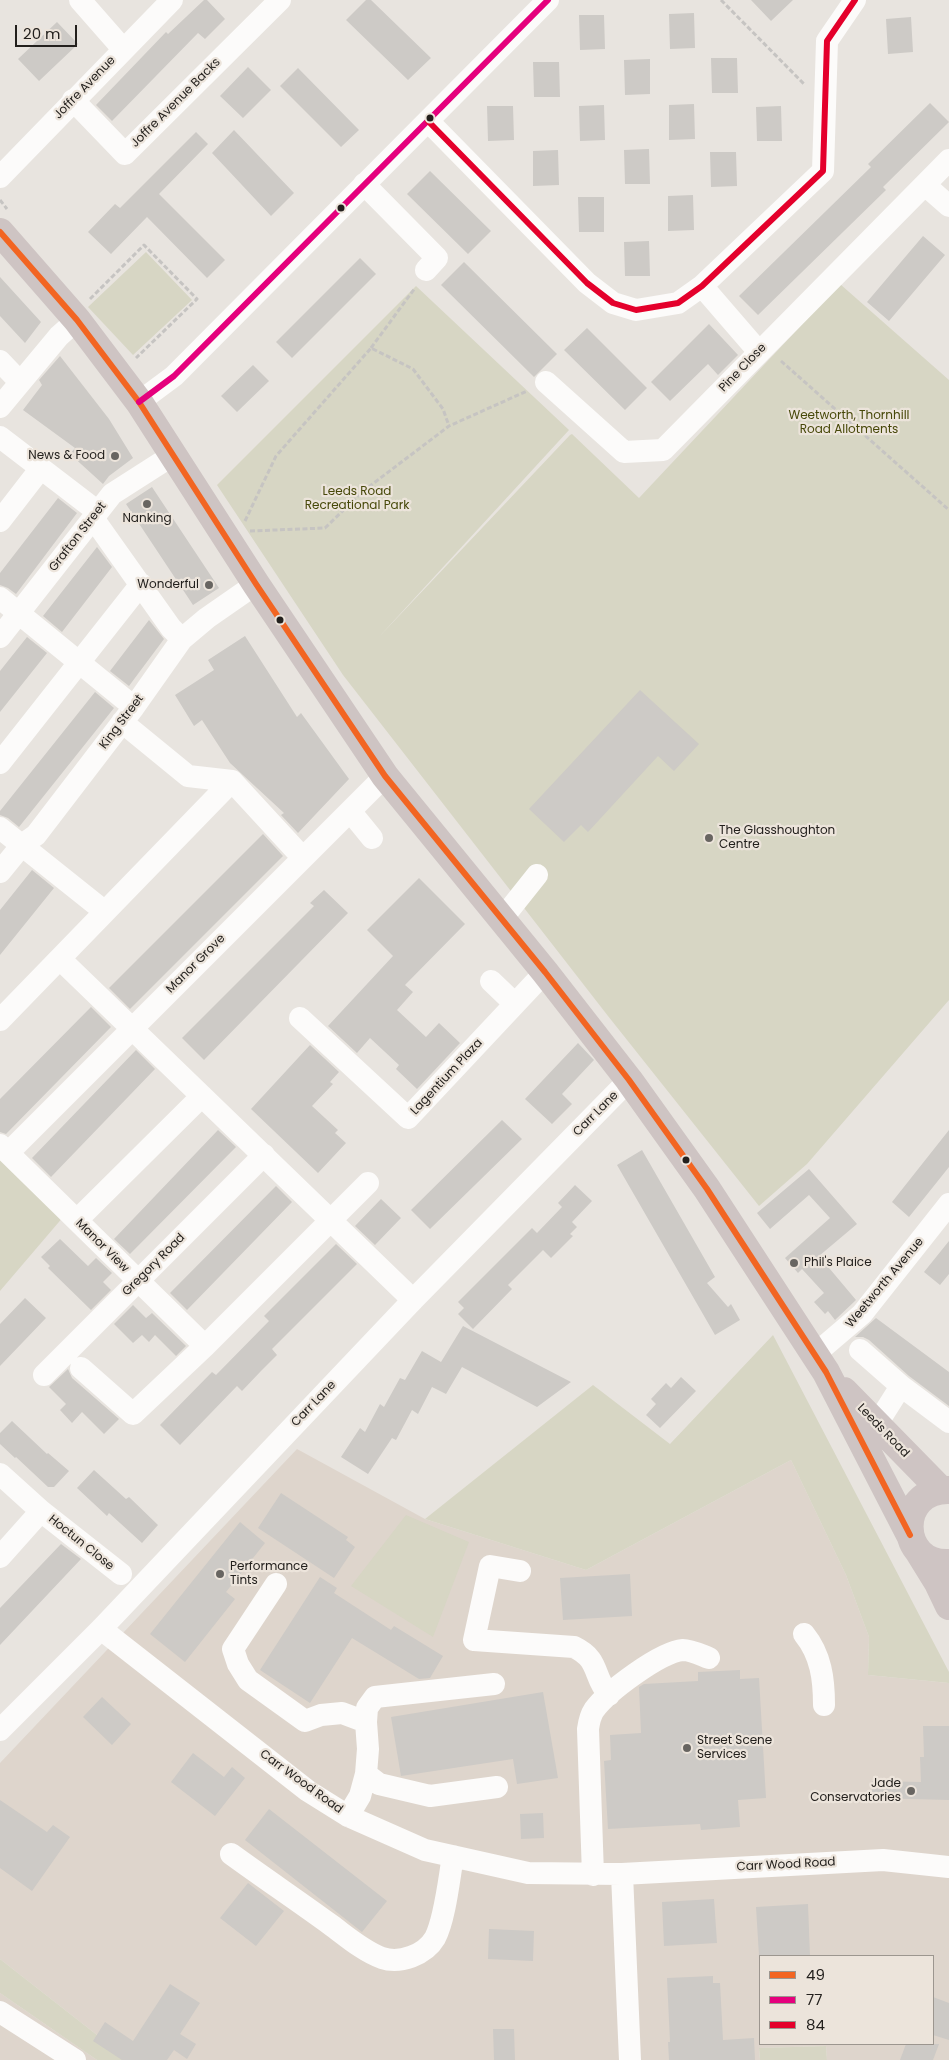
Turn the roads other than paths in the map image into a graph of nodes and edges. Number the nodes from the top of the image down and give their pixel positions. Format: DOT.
graph roads {
  1 [pos="80,0"];
  2 [pos="172,0"];
  3 [pos="280,0"];
  4 [pos="548,0"];
  5 [pos="855,0"];
  6 [pos="123,49"];
  7 [pos="73,100"];
  8 [pos="428,121"];
  9 [pos="949,160"];
  10 [pos="0,177"];
  11 [pos="364,184"];
  12 [pos="925,185"];
  13 [pos="949,206"];
  14 [pos="0,232"];
  15 [pos="426,270"];
  16 [pos="702,286"];
  17 [pos="80,312"];
  18 [pos="762,349"];
  19 [pos="0,361"];
  20 [pos="20,382"];
  21 [pos="546,382"];
  22 [pos="139,402"];
  23 [pos="0,407"];
  24 [pos="0,438"];
  25 [pos="172,455"];
  26 [pos="41,468"];
  27 [pos="96,515"];
  28 [pos="0,521"];
  29 [pos="141,584"];
  30 [pos="256,584"];
  31 [pos="0,598"];
  32 [pos="19,613"];
  33 [pos="0,637"];
  34 [pos="182,639"];
  35 [pos="80,661"];
  36 [pos="128,715"];
  37 [pos="0,763"];
  38 [pos="385,776"];
  39 [pos="232,781"];
  40 [pos="350,811"];
  41 [pos="0,828"];
  42 [pos="372,838"];
  43 [pos="22,845"];
  44 [pos="302,858"];
  45 [pos="0,872"];
  46 [pos="537,875"];
  47 [pos="104,911"];
  48 [pos="502,919"];
  49 [pos="60,958"];
  50 [pos="545,972"];
  51 [pos="491,981"];
  52 [pos="515,1004"];
  53 [pos="300,1018"];
  54 [pos="0,1020"];
  55 [pos="132,1028"];
  56 [pos="629,1080"];
  57 [pos="202,1096"];
  58 [pos="4,1149"];
  59 [pos="264,1155"];
  60 [pos="368,1183"];
  61 [pos="949,1204"];
  62 [pos="77,1220"];
  63 [pos="331,1220"];
  64 [pos="138,1281"];
  65 [pos="413,1300"];
  66 [pos="204,1346"];
  67 [pos="860,1350"];
  68 [pos="820,1364"];
  69 [pos="81,1368"];
  70 [pos="44,1375"];
  71 [pos="901,1386"];
  72 [pos="949,1422"];
  73 [pos="877,1424"];
  74 [pos="0,1474"];
  75 [pos="886,1488"];
  76 [pos="946,1489"];
  77 [pos="41,1511"];
  78 [pos="913,1541"];
  79 [pos="0,1557"];
  80 [pos="949,1563"];
  81 [pos="520,1571"];
  82 [pos="121,1574"];
  83 [pos="276,1584"];
  84 [pos="949,1606"];
  85 [pos="101,1629"];
  86 [pos="804,1634"];
  87 [pos="709,1658"];
  88 [pos="494,1684"];
  89 [pos="609,1694"];
  90 [pos="824,1705"];
  91 [pos="366,1722"];
  92 [pos="0,1730"];
  93 [pos="366,1774"];
  94 [pos="497,1787"];
  95 [pos="348,1816"];
  96 [pos="231,1854"];
  97 [pos="453,1856"];
  98 [pos="949,1867"];
  99 [pos="593,1874"];
  100 [pos="622,1874"];
  101 [pos="0,2012"];
  102 [pos="75,2060"];
  103 [pos="630,2060"];
  1 -- 6 [label="street"];
  2 -- 6 [label="street, Joffre Avenue"];
  3 -- 7 [label="street, Joffre Avenue Backs"];
  4 -- 8 [label="street"];
  5 -- 16 [label="street"];
  6 -- 7 [label="street, Joffre Avenue"];
  7 -- 10 [label="street, Joffre Avenue"];
  8 -- 11 [label="street"];
  8 -- 16 [label="street"];
  9 -- 12 [label="street, Pine Close"];
  11 -- 15 [label="street"];
  11 -- 22 [label="street"];
  12 -- 13 [label="street"];
  12 -- 18 [label="street, Pine Close"];
  14 -- 17 [label="main road, Leeds Road"];
  16 -- 18 [label="street"];
  17 -- 20 [label="street"];
  17 -- 22 [label="main road, Leeds Road"];
  18 -- 21 [label="street, Pine Close"];
  19 -- 20 [label="street"];
  20 -- 23 [label="street"];
  22 -- 25 [label="main road, Leeds Road"];
  24 -- 26 [label="street"];
  25 -- 27 [label="street, Grafton Street"];
  25 -- 30 [label="main road, Leeds Road"];
  26 -- 27 [label="street"];
  26 -- 28 [label="street"];
  27 -- 29 [label="street"];
  27 -- 32 [label="street, Grafton Street"];
  29 -- 34 [label="street"];
  29 -- 35 [label="street"];
  30 -- 34 [label="street, King Street"];
  30 -- 38 [label="main road, Leeds Road"];
  31 -- 32 [label="street"];
  32 -- 33 [label="street, Grafton Street"];
  32 -- 35 [label="street"];
  34 -- 36 [label="street, King Street"];
  35 -- 36 [label="street"];
  35 -- 37 [label="street"];
  36 -- 39 [label="street"];
  36 -- 43 [label="street, King Street"];
  38 -- 40 [label="street, Manor Grove"];
  38 -- 48 [label="main road, Leeds Road"];
  39 -- 44 [label="street"];
  39 -- 47 [label="street"];
  40 -- 42 [label="street"];
  40 -- 44 [label="street, Manor Grove"];
  41 -- 43 [label="street"];
  43 -- 45 [label="street, King Street"];
  43 -- 47 [label="street"];
  44 -- 55 [label="street, Manor Grove"];
  46 -- 48 [label="street"];
  47 -- 49 [label="street"];
  48 -- 50 [label="main road, Leeds Road"];
  49 -- 54 [label="street"];
  49 -- 55 [label="street"];
  50 -- 52 [label="street, Lagentium Plaza"];
  50 -- 56 [label="main road, Leeds Road"];
  51 -- 52 [label="street"];
  52 -- 53 [label="street, Lagentium Plaza"];
  55 -- 57 [label="street"];
  55 -- 58 [label="street, Manor Grove"];
  56 -- 65 [label="street, Carr Lane"];
  56 -- 68 [label="main road, Leeds Road"];
  57 -- 59 [label="street"];
  57 -- 62 [label="street"];
  58 -- 62 [label="street, Manor View"];
  59 -- 63 [label="street"];
  59 -- 64 [label="street, Gregory Road"];
  60 -- 63 [label="street"];
  61 -- 68 [label="street, Weetworth Avenue"];
  62 -- 64 [label="street, Manor View"];
  63 -- 65 [label="street"];
  63 -- 66 [label="street"];
  64 -- 66 [label="street, Manor View"];
  64 -- 70 [label="street, Gregory Road"];
  65 -- 85 [label="street, Carr Lane"];
  66 -- 69 [label="street"];
  67 -- 71 [label="street"];
  68 -- 73 [label="main road, Leeds Road"];
  68 -- 75 [label="main road, Leeds Road"];
  71 -- 72 [label="street"];
  71 -- 73 [label="street"];
  73 -- 75 [label="street"];
  73 -- 76 [label="main road, Leeds Road"];
  74 -- 77 [label="street, Hoctun Close"];
  75 -- 78 [label="main road, Leeds Road"];
  76 -- 78 [label="main road"];
  77 -- 79 [label="street, Hoctun Close"];
  77 -- 82 [label="street, Hoctun Close"];
  78 -- 80 [label="main road"];
  78 -- 84 [label="main road, Leeds Road"];
  81 -- 89 [label="street"];
  83 -- 91 [label="street"];
  85 -- 92 [label="street, Carr Lane"];
  85 -- 95 [label="street, Carr Wood Road"];
  86 -- 90 [label="street"];
  87 -- 89 [label="street"];
  88 -- 91 [label="street"];
  89 -- 99 [label="street"];
  91 -- 93 [label="street"];
  93 -- 94 [label="street"];
  93 -- 95 [label="street"];
  95 -- 97 [label="street, Carr Wood Road"];
  96 -- 97 [label="street"];
  97 -- 99 [label="street, Carr Wood Road"];
  98 -- 100 [label="street, Carr Wood Road"];
  99 -- 100 [label="street, Carr Wood Road"];
  100 -- 103 [label="street"];
  101 -- 102 [label="street"];
}
